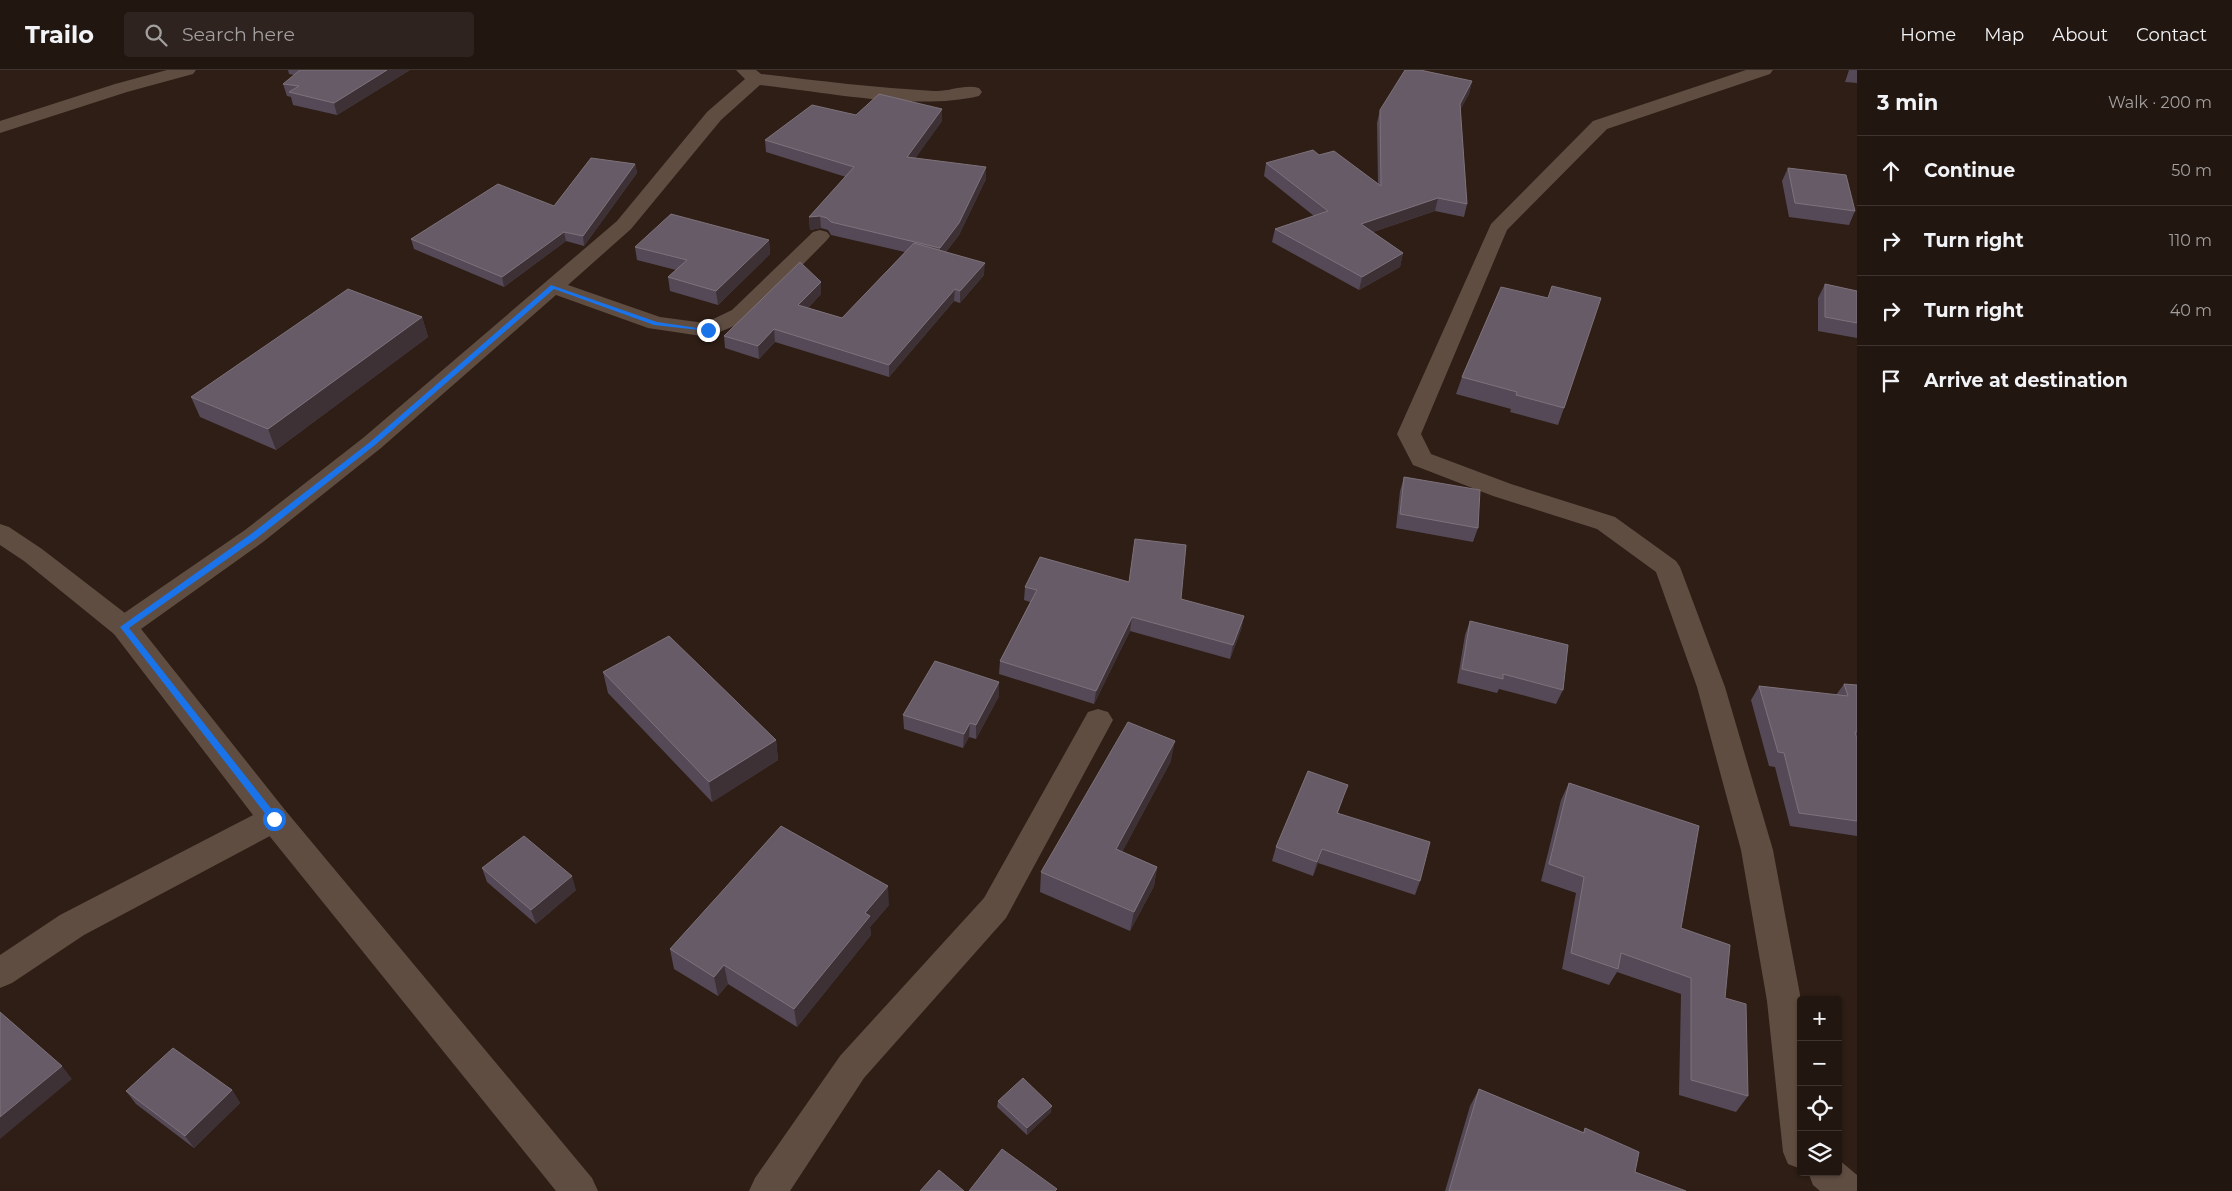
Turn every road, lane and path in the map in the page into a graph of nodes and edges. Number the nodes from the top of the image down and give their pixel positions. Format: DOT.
graph roads {
  1 [pos="187,70"];
  2 [pos="1764,70"];
  3 [pos="750,74"];
  4 [pos="973,92"];
  5 [pos="0,127"];
  6 [pos="820,236"];
  7 [pos="553,287"];
  8 [pos="0,533"];
  9 [pos="124,627"];
  10 [pos="1098,720"];
  11 [pos="274,819"];
  12 [pos="0,973"];
  13 [pos="1799,1131"];
  14 [pos="1831,1176"];
  15 [pos="579,1191"];
  16 [pos="768,1191"];
  17 [pos="1848,1191"];
  1 -- 5 [label="street"];
  2 -- 13 [label="street"];
  3 -- 4 [label="street"];
  3 -- 7 [label="street"];
  6 -- 7 [label="street"];
  7 -- 9 [label="street"];
  8 -- 9 [label="street"];
  9 -- 11 [label="street"];
  10 -- 16 [label="street"];
  11 -- 12 [label="street"];
  11 -- 15 [label="street"];
  14 -- 17 [label="street"];
}
